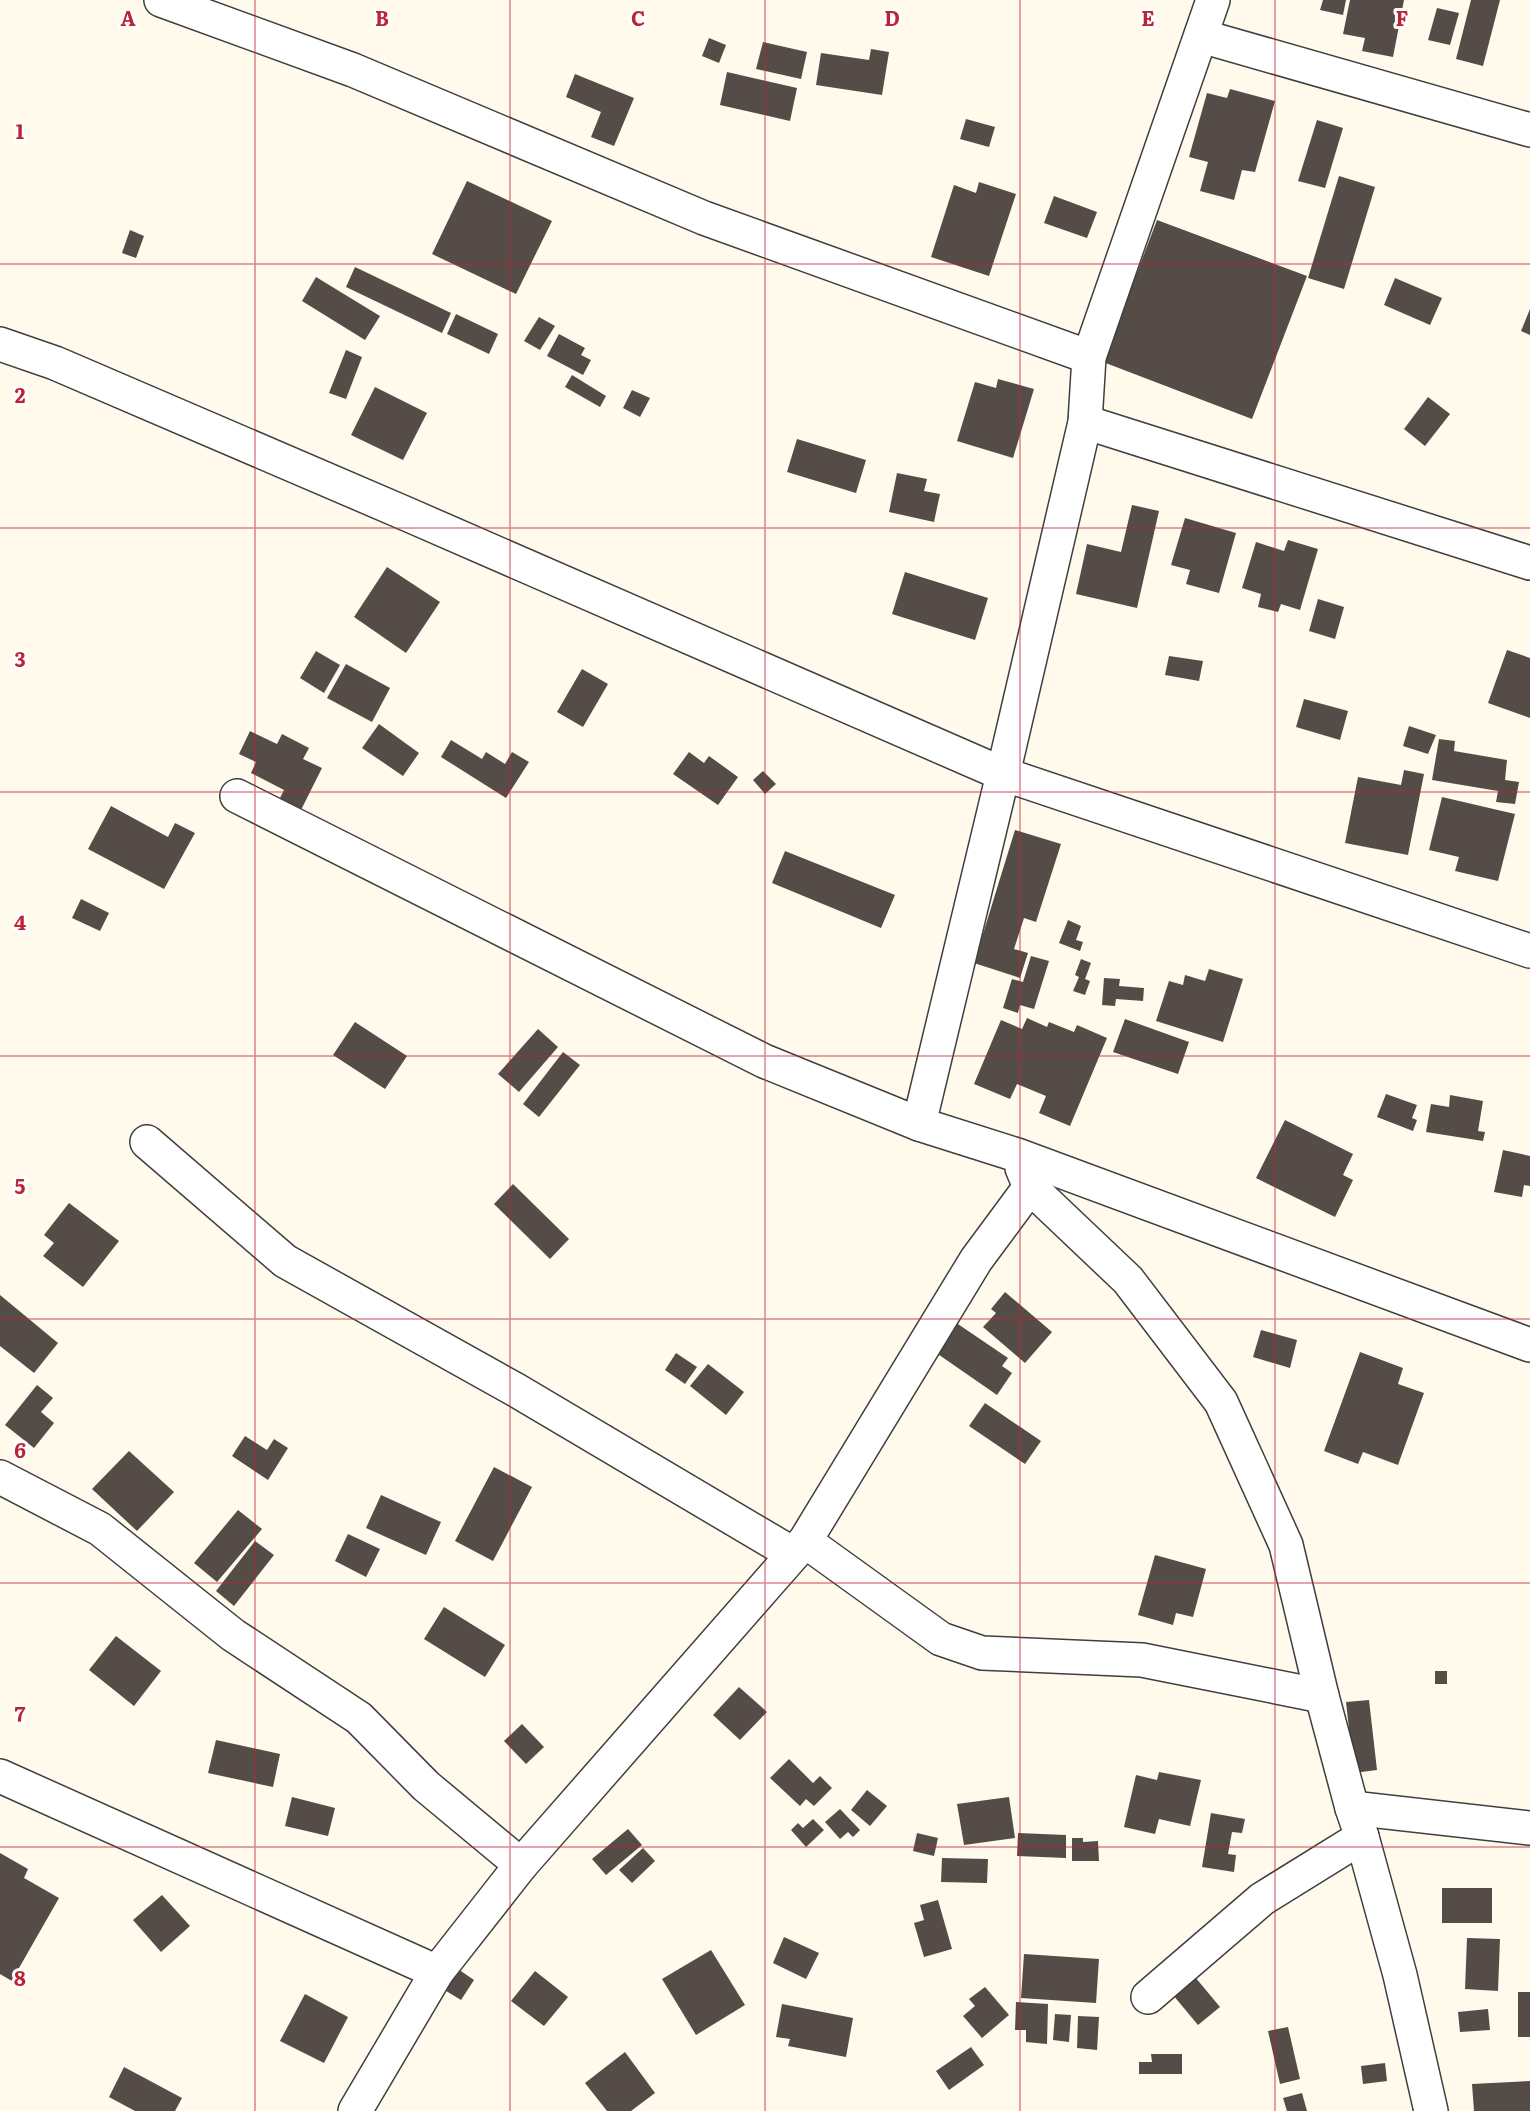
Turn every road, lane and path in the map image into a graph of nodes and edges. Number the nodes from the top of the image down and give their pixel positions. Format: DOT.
graph roads {
  1 [pos="161,0"];
  2 [pos="1213,0"];
  3 [pos="1201,36"];
  4 [pos="1530,130"];
  5 [pos="0,344"];
  6 [pos="1089,357"];
  7 [pos="1085,422"];
  8 [pos="1530,563"];
  9 [pos="1003,774"];
  10 [pos="237,796"];
  11 [pos="1530,951"];
  12 [pos="919,1124"];
  13 [pos="147,1142"];
  14 [pos="1017,1155"];
  15 [pos="1030,1187"];
  16 [pos="1530,1345"];
  17 [pos="0,1477"];
  18 [pos="799,1547"];
  19 [pos="1322,1696"];
  20 [pos="0,1776"];
  21 [pos="1357,1822"];
  22 [pos="1530,1828"];
  23 [pos="521,1865"];
  24 [pos="437,1972"];
  25 [pos="1148,1996"];
  26 [pos="355,2111"];
  27 [pos="1431,2111"];
  1 -- 6 [label="street"];
  2 -- 3 [label="street"];
  3 -- 4 [label="street"];
  3 -- 6 [label="street"];
  5 -- 9 [label="street"];
  6 -- 7 [label="street"];
  7 -- 8 [label="street"];
  7 -- 9 [label="street"];
  9 -- 11 [label="street"];
  9 -- 12 [label="street"];
  10 -- 12 [label="street"];
  12 -- 14 [label="street"];
  13 -- 18 [label="street"];
  14 -- 15 [label="street"];
  14 -- 16 [label="street"];
  15 -- 18 [label="street"];
  15 -- 19 [label="street"];
  17 -- 23 [label="street"];
  18 -- 19 [label="street"];
  18 -- 23 [label="street"];
  19 -- 21 [label="street"];
  20 -- 24 [label="street"];
  21 -- 22 [label="street"];
  21 -- 25 [label="street"];
  21 -- 27 [label="street"];
  23 -- 24 [label="street"];
  24 -- 26 [label="street"];
}
